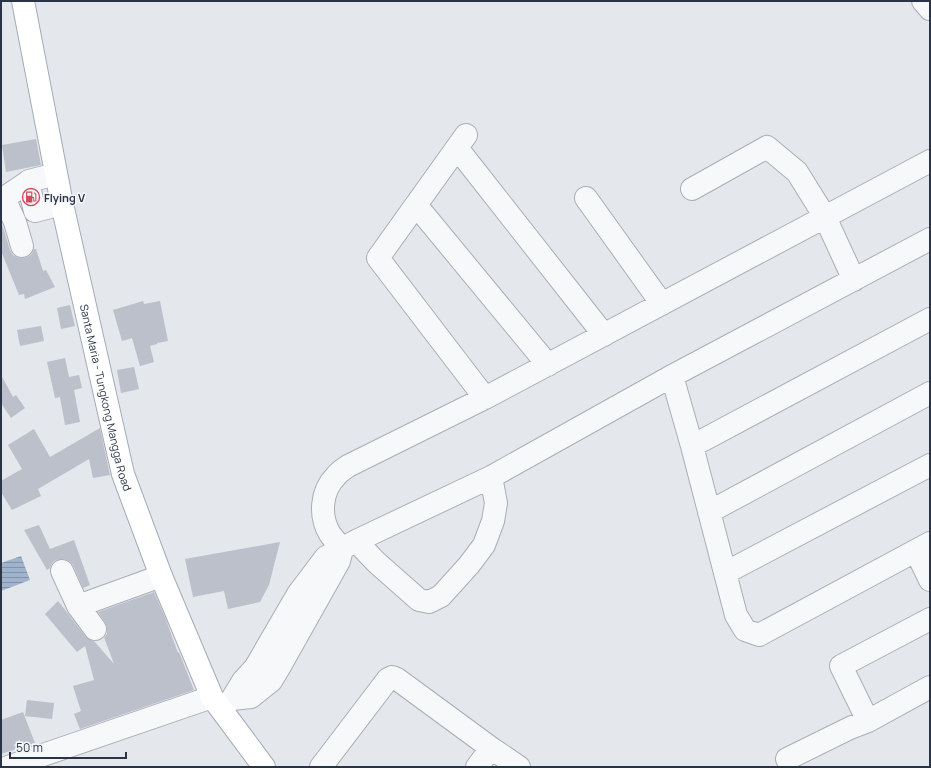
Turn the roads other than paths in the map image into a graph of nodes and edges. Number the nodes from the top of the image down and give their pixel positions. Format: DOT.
graph roads {
  1 [pos="23,1"];
  2 [pos="923,1"];
  3 [pos="930,8"];
  4 [pos="930,161"];
  5 [pos="56,174"];
  6 [pos="28,182"];
  7 [pos="692,189"];
  8 [pos="586,198"];
  9 [pos="62,204"];
  10 [pos="416,205"];
  11 [pos="36,211"];
  12 [pos="825,217"];
  13 [pos="15,222"];
  14 [pos="930,239"];
  15 [pos="22,246"];
  16 [pos="854,280"];
  17 [pos="662,304"];
  18 [pos="930,319"];
  19 [pos="604,335"];
  20 [pos="548,365"];
  21 [pos="672,376"];
  22 [pos="930,393"];
  23 [pos="486,398"];
  24 [pos="692,446"];
  25 [pos="930,465"];
  26 [pos="491,477"];
  27 [pos="709,512"];
  28 [pos="349,545"];
  29 [pos="923,547"];
  30 [pos="62,571"];
  31 [pos="725,573"];
  32 [pos="161,576"];
  33 [pos="930,580"];
  34 [pos="78,606"];
  35 [pos="930,619"];
  36 [pos="95,630"];
  37 [pos="930,688"];
  38 [pos="221,701"];
  39 [pos="868,721"];
  40 [pos="491,748"];
  41 [pos="787,759"];
  42 [pos="8,767"];
  43 [pos="264,767"];
  44 [pos="321,767"];
  45 [pos="477,767"];
  46 [pos="519,767"];
  1 -- 5 [label="main road, Santa Maria - Tungkong Mangga Road"];
  2 -- 3 [label="street"];
  4 -- 12 [label="street"];
  5 -- 6 [label="street"];
  5 -- 9 [label="main road, Santa Maria - Tungkong Mangga Road"];
  6 -- 11 [label="street"];
  6 -- 13 [label="street"];
  7 -- 12 [label="street"];
  8 -- 17 [label="street"];
  9 -- 11 [label="street"];
  9 -- 32 [label="main road, Santa Maria - Tungkong Mangga Road"];
  10 -- 19 [label="street"];
  10 -- 20 [label="street"];
  10 -- 23 [label="street"];
  11 -- 13 [label="street"];
  12 -- 16 [label="street"];
  12 -- 17 [label="street"];
  13 -- 15 [label="street"];
  14 -- 16 [label="street"];
  16 -- 21 [label="street"];
  17 -- 19 [label="street"];
  18 -- 24 [label="street"];
  19 -- 20 [label="street"];
  20 -- 23 [label="street"];
  21 -- 24 [label="street"];
  21 -- 26 [label="street"];
  22 -- 27 [label="street"];
  23 -- 28 [label="street"];
  24 -- 27 [label="street"];
  25 -- 31 [label="street"];
  26 -- 28 [label="street"];
  26 -- 28 [label="street"];
  27 -- 31 [label="street"];
  28 -- 38 [label="street"];
  29 -- 31 [label="street"];
  29 -- 33 [label="street"];
  30 -- 34 [label="street"];
  32 -- 34 [label="street"];
  32 -- 38 [label="main road, Santa Maria - Tungkong Mangga Road"];
  34 -- 36 [label="street"];
  35 -- 39 [label="street"];
  37 -- 39 [label="street"];
  38 -- 42 [label="street"];
  38 -- 43 [label="main road, Santa Maria - Tungkong Mangga Road"];
  39 -- 41 [label="street"];
  40 -- 44 [label="street"];
  40 -- 45 [label="street"];
  40 -- 46 [label="street"];
}
